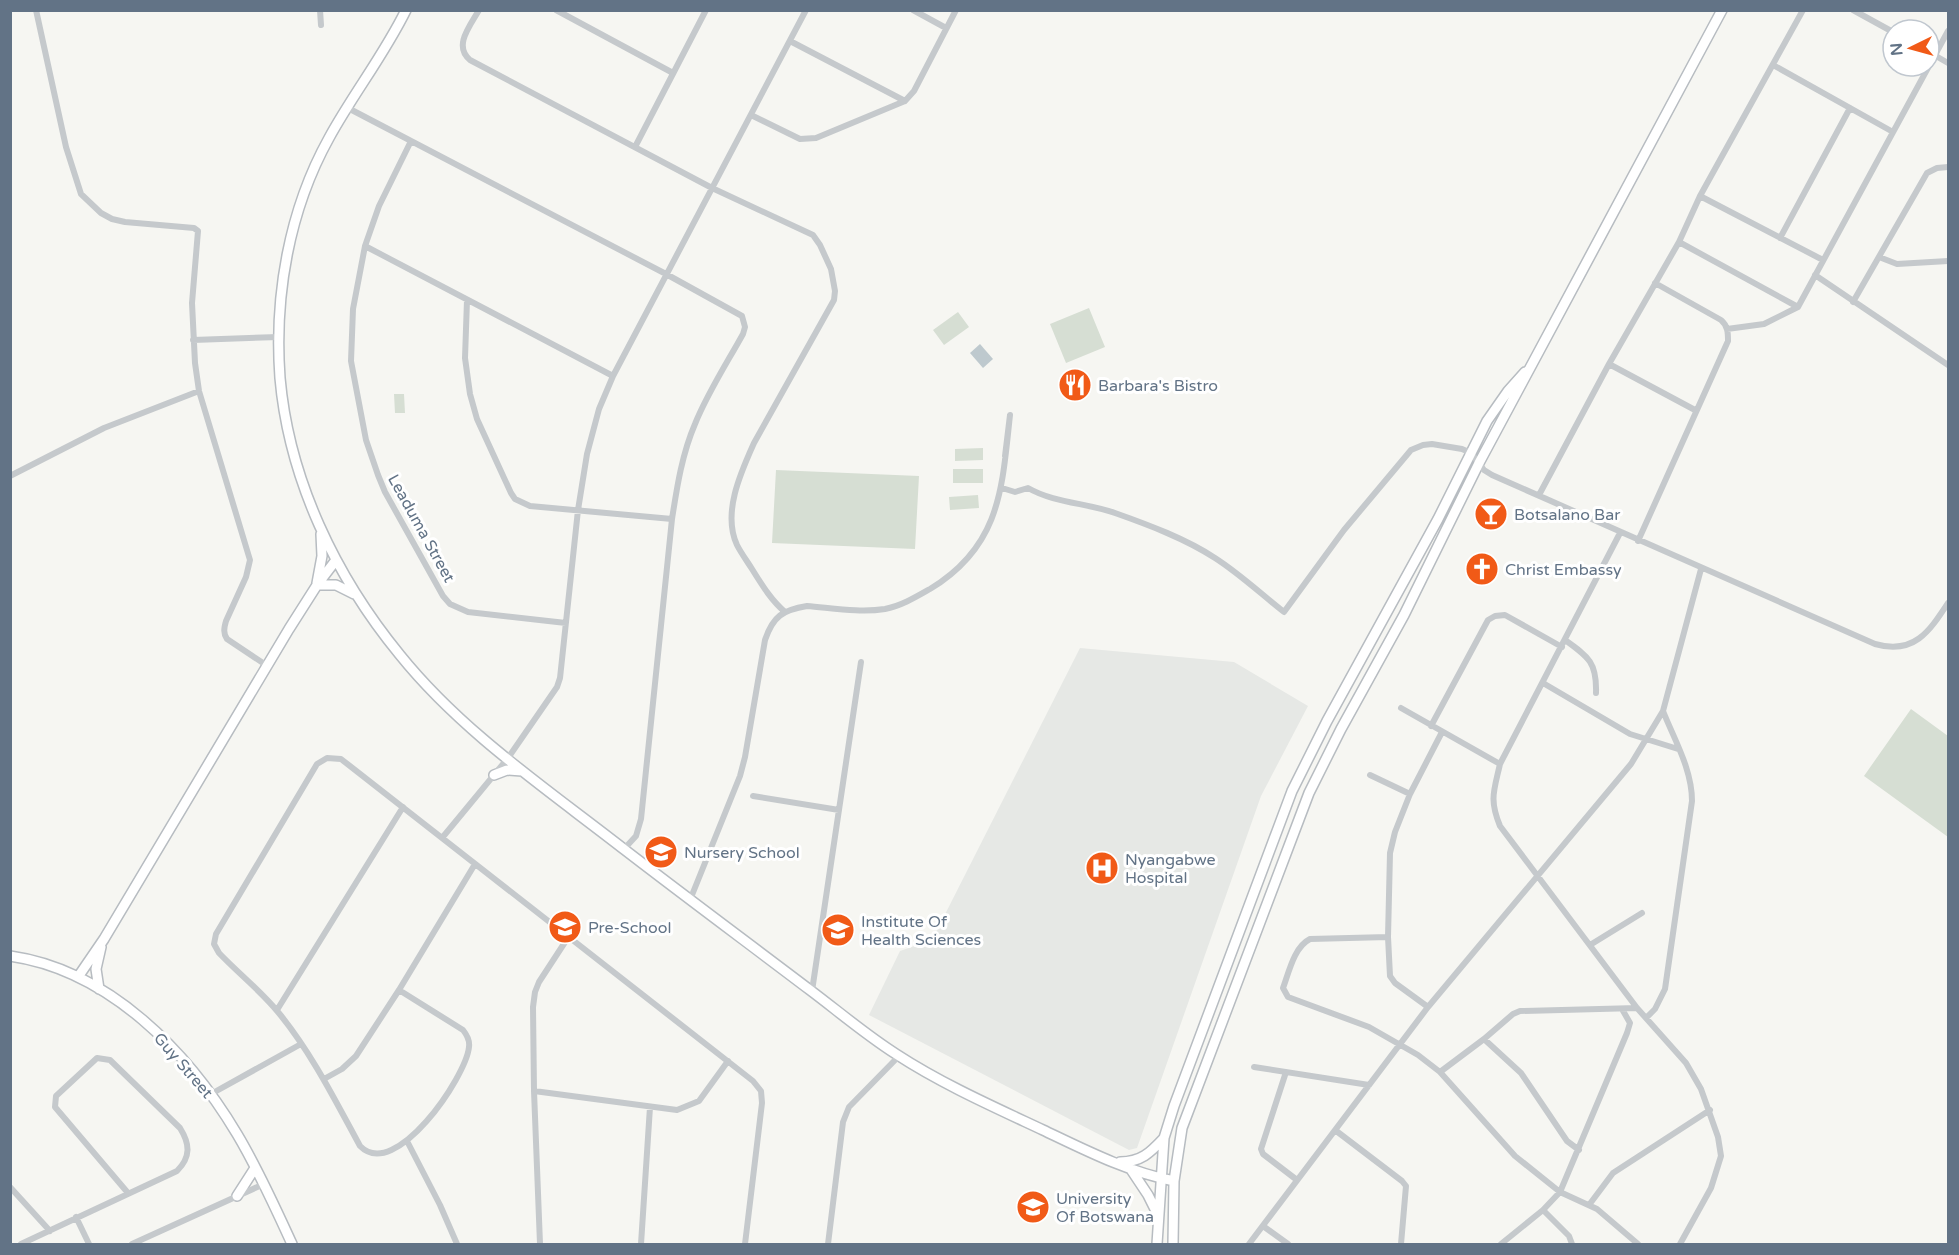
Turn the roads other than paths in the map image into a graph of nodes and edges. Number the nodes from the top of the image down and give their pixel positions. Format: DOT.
graph roads {
  1 [pos="36,10"];
  2 [pos="320,10"];
  3 [pos="406,10"];
  4 [pos="479,10"];
  5 [pos="556,10"];
  6 [pos="706,10"];
  7 [pos="806,10"];
  8 [pos="913,10"];
  9 [pos="956,10"];
  10 [pos="1722,10"];
  11 [pos="1803,10"];
  12 [pos="1853,10"];
  13 [pos="321,25"];
  14 [pos="1881,25"];
  15 [pos="946,28"];
  16 [pos="790,41"];
  17 [pos="1773,66"];
  18 [pos="674,73"];
  19 [pos="1920,78"];
  20 [pos="905,101"];
  21 [pos="346,107"];
  22 [pos="1850,108"];
  23 [pos="751,115"];
  24 [pos="1893,132"];
  25 [pos="411,141"];
  26 [pos="635,147"];
  27 [pos="1948,166"];
  28 [pos="712,188"];
  29 [pos="1700,196"];
  30 [pos="1780,238"];
  31 [pos="1680,242"];
  32 [pos="365,246"];
  33 [pos="1879,257"];
  34 [pos="1823,260"];
  35 [pos="1948,261"];
  36 [pos="666,274"];
  37 [pos="1815,275"];
  38 [pos="1656,283"];
  39 [pos="467,300"];
  40 [pos="1853,302"];
  41 [pos="1798,307"];
  42 [pos="1727,329"];
  43 [pos="279,337"];
  44 [pos="193,339"];
  45 [pos="1609,364"];
  46 [pos="1948,365"];
  47 [pos="1530,366"];
  48 [pos="613,376"];
  49 [pos="199,391"];
  50 [pos="1695,410"];
  51 [pos="1471,453"];
  52 [pos="1005,456"];
  53 [pos="1479,463"];
  54 [pos="10,476"];
  55 [pos="1002,488"];
  56 [pos="1539,495"];
  57 [pos="578,510"];
  58 [pos="672,519"];
  59 [pos="321,527"];
  60 [pos="1620,533"];
  61 [pos="1638,541"];
  62 [pos="336,560"];
  63 [pos="1701,568"];
  64 [pos="316,585"];
  65 [pos="355,594"];
  66 [pos="1948,603"];
  67 [pos="785,612"];
  68 [pos="567,622"];
  69 [pos="1565,640"];
  70 [pos="1562,647"];
  71 [pos="861,662"];
  72 [pos="266,665"];
  73 [pos="1543,683"];
  74 [pos="1596,693"];
  75 [pos="1401,708"];
  76 [pos="1663,711"];
  77 [pos="1431,726"];
  78 [pos="1442,732"];
  79 [pos="1647,740"];
  80 [pos="1678,750"];
  81 [pos="507,758"];
  82 [pos="1500,764"];
  83 [pos="525,772"];
  84 [pos="1371,775"];
  85 [pos="494,776"];
  86 [pos="1410,794"];
  87 [pos="753,796"];
  88 [pos="403,807"];
  89 [pos="839,810"];
  90 [pos="442,838"];
  91 [pos="624,849"];
  92 [pos="475,864"];
  93 [pos="1538,875"];
  94 [pos="690,900"];
  95 [pos="1642,913"];
  96 [pos="569,936"];
  97 [pos="1388,937"];
  98 [pos="104,939"];
  99 [pos="1590,945"];
  100 [pos="10,956"];
  101 [pos="78,977"];
  102 [pos="99,989"];
  103 [pos="399,990"];
  104 [pos="812,991"];
  105 [pos="1428,1007"];
  106 [pos="1637,1008"];
  107 [pos="1622,1009"];
  108 [pos="277,1010"];
  109 [pos="1646,1018"];
  110 [pos="1484,1039"];
  111 [pos="301,1044"];
  112 [pos="1400,1045"];
  113 [pos="899,1056"];
  114 [pos="728,1061"];
  115 [pos="1254,1067"];
  116 [pos="1286,1072"];
  117 [pos="1440,1072"];
  118 [pos="324,1079"];
  119 [pos="1369,1085"];
  120 [pos="534,1091"];
  121 [pos="211,1094"];
  122 [pos="650,1107"];
  123 [pos="1710,1110"];
  124 [pos="1335,1130"];
  125 [pos="1164,1138"];
  126 [pos="407,1141"];
  127 [pos="1579,1150"];
  128 [pos="1115,1162"];
  129 [pos="255,1168"];
  130 [pos="1130,1168"];
  131 [pos="1160,1178"];
  132 [pos="1297,1180"];
  133 [pos="1174,1181"];
  134 [pos="264,1184"];
  135 [pos="10,1187"];
  136 [pos="1560,1192"];
  137 [pos="128,1193"];
  138 [pos="237,1196"];
  139 [pos="1589,1205"];
  140 [pos="1543,1210"];
  141 [pos="76,1217"];
  142 [pos="1159,1217"];
  143 [pos="1263,1226"];
  144 [pos="50,1231"];
  145 [pos="21,1245"];
  146 [pos="89,1245"];
  147 [pos="132,1245"];
  148 [pos="292,1245"];
  149 [pos="457,1245"];
  150 [pos="540,1245"];
  151 [pos="641,1245"];
  152 [pos="745,1245"];
  153 [pos="828,1245"];
  154 [pos="1157,1245"];
  155 [pos="1173,1245"];
  156 [pos="1249,1245"];
  157 [pos="1288,1245"];
  158 [pos="1401,1245"];
  159 [pos="1501,1245"];
  160 [pos="1572,1245"];
  161 [pos="1638,1245"];
  162 [pos="1680,1245"];
  1 -- 44 [label="street"];
  2 -- 13 [label="street"];
  3 -- 21 [label="street"];
  4 -- 26 [label="street"];
  5 -- 18 [label="street"];
  6 -- 18 [label="street"];
  7 -- 16 [label="street"];
  8 -- 15 [label="street"];
  9 -- 15 [label="street"];
  10 -- 47 [label="street"];
  11 -- 17 [label="street"];
  12 -- 14 [label="street"];
  15 -- 20 [label="street"];
  16 -- 20 [label="street"];
  16 -- 23 [label="street"];
  17 -- 22 [label="street"];
  17 -- 29 [label="street"];
  18 -- 26 [label="street"];
  19 -- 24 [label="street"];
  20 -- 23 [label="street"];
  21 -- 25 [label="street"];
  21 -- 43 [label="street"];
  22 -- 24 [label="street"];
  22 -- 30 [label="street"];
  23 -- 28 [label="street"];
  24 -- 34 [label="street"];
  25 -- 32 [label="street, Leaduma Street"];
  25 -- 36 [label="street"];
  26 -- 28 [label="street"];
  27 -- 33 [label="street"];
  28 -- 36 [label="street"];
  28 -- 67 [label="street"];
  29 -- 30 [label="street"];
  29 -- 31 [label="street"];
  30 -- 34 [label="street"];
  31 -- 38 [label="street"];
  31 -- 41 [label="street"];
  32 -- 39 [label="street"];
  32 -- 68 [label="street, Leaduma Street"];
  33 -- 35 [label="street"];
  33 -- 40 [label="street"];
  34 -- 37 [label="street"];
  36 -- 48 [label="street"];
  36 -- 58 [label="street"];
  37 -- 40 [label="street"];
  37 -- 41 [label="street"];
  38 -- 42 [label="street"];
  38 -- 45 [label="street"];
  39 -- 48 [label="street"];
  39 -- 57 [label="street"];
  40 -- 46 [label="street"];
  41 -- 42 [label="street"];
  42 -- 50 [label="street"];
  43 -- 44 [label="street"];
  43 -- 59 [label="street"];
  44 -- 49 [label="street"];
  45 -- 50 [label="street"];
  45 -- 56 [label="street"];
  47 -- 51 [label="street"];
  47 -- 53 [label="street"];
  48 -- 57 [label="street"];
  49 -- 54 [label="street"];
  49 -- 72 [label="street"];
  50 -- 61 [label="street"];
  51 -- 53 [label="street"];
  51 -- 55 [label="street"];
  51 -- 125 [label="street"];
  52 -- 55 [label="street"];
  53 -- 56 [label="street"];
  53 -- 133 [label="street"];
  55 -- 67 [label="street"];
  56 -- 60 [label="street"];
  57 -- 58 [label="street"];
  57 -- 68 [label="street"];
  58 -- 91 [label="street"];
  59 -- 62 [label="street"];
  59 -- 64 [label="street"];
  60 -- 61 [label="street"];
  60 -- 69 [label="street"];
  61 -- 63 [label="street"];
  62 -- 64 [label="street"];
  62 -- 65 [label="street"];
  63 -- 66 [label="street"];
  63 -- 76 [label="street"];
  64 -- 65 [label="street"];
  64 -- 72 [label="street"];
  65 -- 81 [label="street"];
  67 -- 94 [label="street"];
  68 -- 81 [label="street"];
  69 -- 70 [label="street"];
  69 -- 74 [label="street"];
  70 -- 73 [label="street"];
  70 -- 77 [label="street"];
  71 -- 89 [label="street"];
  72 -- 98 [label="street"];
  73 -- 79 [label="street"];
  73 -- 82 [label="street"];
  75 -- 77 [label="street"];
  76 -- 79 [label="street"];
  76 -- 80 [label="street"];
  77 -- 78 [label="street"];
  78 -- 82 [label="street"];
  78 -- 86 [label="street"];
  79 -- 80 [label="street"];
  79 -- 93 [label="street"];
  80 -- 109 [label="street"];
  81 -- 83 [label="street"];
  81 -- 85 [label="street"];
  82 -- 93 [label="street"];
  83 -- 85 [label="street"];
  83 -- 91 [label="street"];
  84 -- 86 [label="street"];
  85 -- 90 [label="street"];
  86 -- 97 [label="street"];
  87 -- 89 [label="street"];
  88 -- 90 [label="street"];
  88 -- 108 [label="street"];
  88 -- 108 [label="street"];
  89 -- 104 [label="street"];
  90 -- 92 [label="street"];
  91 -- 94 [label="street"];
  92 -- 96 [label="street"];
  92 -- 103 [label="street"];
  93 -- 99 [label="street"];
  93 -- 105 [label="street"];
  94 -- 104 [label="street"];
  95 -- 99 [label="street"];
  96 -- 114 [label="street"];
  96 -- 120 [label="street"];
  97 -- 105 [label="street"];
  97 -- 112 [label="street"];
  98 -- 101 [label="street"];
  98 -- 102 [label="street"];
  99 -- 106 [label="street"];
  100 -- 101 [label="street, Guy Street"];
  101 -- 102 [label="street, Guy Street"];
  102 -- 121 [label="street, Guy Street"];
  103 -- 118 [label="street"];
  103 -- 126 [label="street"];
  104 -- 113 [label="street"];
  105 -- 112 [label="street"];
  106 -- 107 [label="street"];
  106 -- 109 [label="street"];
  107 -- 110 [label="street"];
  107 -- 127 [label="street"];
  108 -- 111 [label="street"];
  109 -- 123 [label="street"];
  110 -- 117 [label="street"];
  110 -- 127 [label="street"];
  111 -- 118 [label="street"];
  111 -- 121 [label="street"];
  112 -- 117 [label="street"];
  112 -- 119 [label="street"];
  113 -- 128 [label="street"];
  113 -- 153 [label="street"];
  114 -- 122 [label="street"];
  114 -- 152 [label="street"];
  115 -- 116 [label="street"];
  116 -- 119 [label="street"];
  116 -- 132 [label="street"];
  117 -- 136 [label="street"];
  118 -- 126 [label="street"];
  119 -- 124 [label="street"];
  120 -- 122 [label="street"];
  120 -- 150 [label="street"];
  121 -- 129 [label="street, Guy Street"];
  122 -- 151 [label="street"];
  123 -- 139 [label="street"];
  123 -- 162 [label="street"];
  124 -- 132 [label="street"];
  124 -- 158 [label="street"];
  125 -- 128 [label="street"];
  125 -- 131 [label="street"];
  126 -- 149 [label="street"];
  127 -- 136 [label="street"];
  128 -- 130 [label="street"];
  129 -- 134 [label="street, Guy Street"];
  129 -- 138 [label="street"];
  130 -- 131 [label="street"];
  130 -- 142 [label="street"];
  131 -- 133 [label="street"];
  131 -- 142 [label="street"];
  132 -- 143 [label="street"];
  133 -- 155 [label="street"];
  134 -- 138 [label="street"];
  134 -- 148 [label="street, Guy Street"];
  135 -- 144 [label="street"];
  136 -- 139 [label="street"];
  136 -- 140 [label="street"];
  137 -- 137 [label="street"];
  137 -- 141 [label="street"];
  138 -- 147 [label="street"];
  139 -- 161 [label="street"];
  140 -- 159 [label="street"];
  140 -- 160 [label="street"];
  141 -- 144 [label="street"];
  141 -- 146 [label="street"];
  142 -- 154 [label="street"];
  143 -- 156 [label="street"];
  143 -- 157 [label="street"];
  144 -- 145 [label="street"];
}
